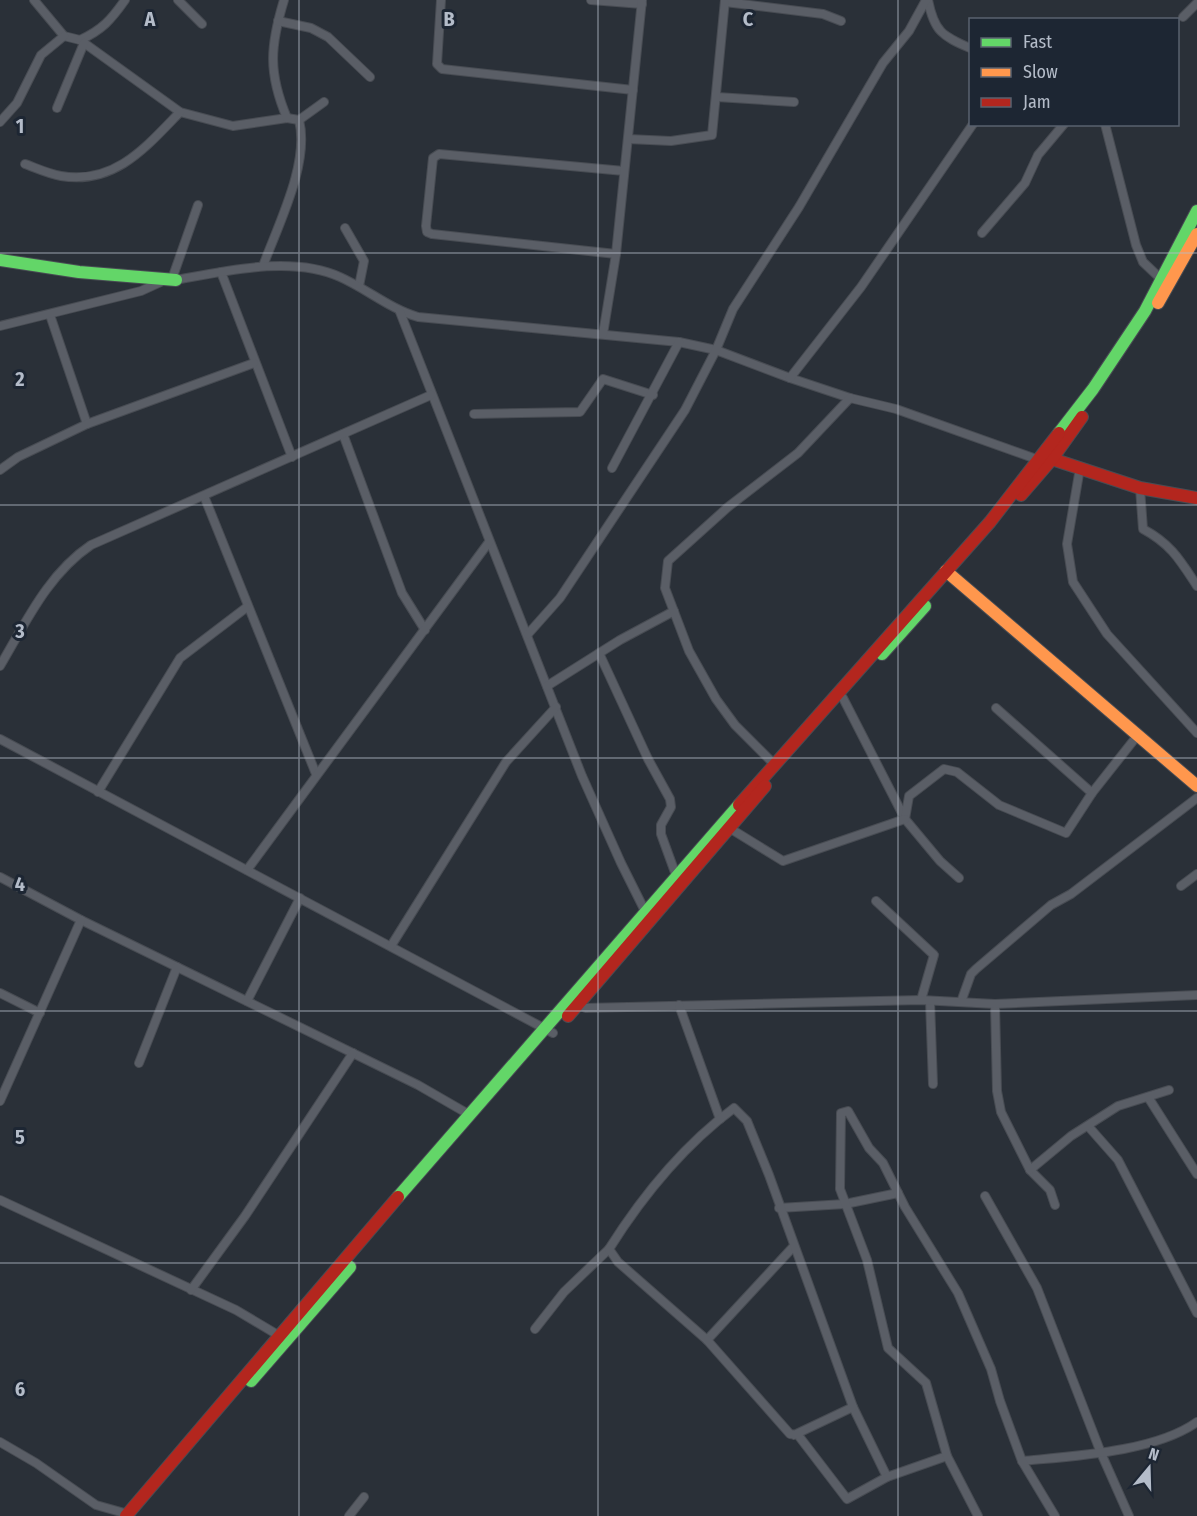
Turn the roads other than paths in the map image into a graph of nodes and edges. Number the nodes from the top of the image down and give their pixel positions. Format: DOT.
graph roads {
  1 [pos="34,0"];
  2 [pos="125,0"];
  3 [pos="178,0"];
  4 [pos="284,0"];
  5 [pos="441,0"];
  6 [pos="591,0"];
  7 [pos="927,0"];
  8 [pos="725,1"];
  9 [pos="642,2"];
  10 [pos="1197,3"];
  11 [pos="1183,17"];
  12 [pos="278,21"];
  13 [pos="841,21"];
  14 [pos="202,24"];
  15 [pos="64,36"];
  16 [pos="82,41"];
  17 [pos="969,48"];
  18 [pos="370,77"];
  19 [pos="633,90"];
  20 [pos="717,97"];
  21 [pos="324,102"];
  22 [pos="794,102"];
  23 [pos="57,108"];
  24 [pos="180,112"];
  25 [pos="286,118"];
  26 [pos="299,120"];
  27 [pos="0,122"];
  28 [pos="972,126"];
  29 [pos="1062,126"];
  30 [pos="1106,126"];
  31 [pos="628,139"];
  32 [pos="25,164"];
  33 [pos="624,171"];
  34 [pos="198,205"];
  35 [pos="1197,211"];
  36 [pos="345,228"];
  37 [pos="982,233"];
  38 [pos="1197,234"];
  39 [pos="616,254"];
  40 [pos="0,260"];
  41 [pos="263,266"];
  42 [pos="221,272"];
  43 [pos="1161,279"];
  44 [pos="171,280"];
  45 [pos="359,286"];
  46 [pos="400,312"];
  47 [pos="50,315"];
  48 [pos="0,327"];
  49 [pos="603,334"];
  50 [pos="679,342"];
  51 [pos="716,350"];
  52 [pos="254,363"];
  53 [pos="790,378"];
  54 [pos="431,395"];
  55 [pos="653,395"];
  56 [pos="850,398"];
  57 [pos="474,414"];
  58 [pos="87,424"];
  59 [pos="343,434"];
  60 [pos="292,457"];
  61 [pos="1046,459"];
  62 [pos="612,468"];
  63 [pos="1080,468"];
  64 [pos="0,471"];
  65 [pos="1140,488"];
  66 [pos="204,496"];
  67 [pos="1197,498"];
  68 [pos="489,542"];
  69 [pos="949,573"];
  70 [pos="1197,586"];
  71 [pos="247,607"];
  72 [pos="674,611"];
  73 [pos="425,630"];
  74 [pos="528,634"];
  75 [pos="599,653"];
  76 [pos="0,666"];
  77 [pos="547,686"];
  78 [pos="843,698"];
  79 [pos="556,707"];
  80 [pos="996,708"];
  81 [pos="1197,733"];
  82 [pos="1137,736"];
  83 [pos="0,739"];
  84 [pos="774,764"];
  85 [pos="316,774"];
  86 [pos="1197,786"];
  87 [pos="99,792"];
  88 [pos="1092,793"];
  89 [pos="1197,798"];
  90 [pos="905,819"];
  91 [pos="731,829"];
  92 [pos="247,870"];
  93 [pos="1197,874"];
  94 [pos="0,877"];
  95 [pos="677,878"];
  96 [pos="959,878"];
  97 [pos="1181,885"];
  98 [pos="300,898"];
  99 [pos="876,901"];
  100 [pos="646,912"];
  101 [pos="81,920"];
  102 [pos="391,946"];
  103 [pos="177,967"];
  104 [pos="0,993"];
  105 [pos="1197,995"];
  106 [pos="925,1000"];
  107 [pos="247,1001"];
  108 [pos="961,1002"];
  109 [pos="995,1004"];
  110 [pos="578,1005"];
  111 [pos="679,1005"];
  112 [pos="40,1013"];
  113 [pos="549,1031"];
  114 [pos="353,1053"];
  115 [pos="140,1063"];
  116 [pos="933,1084"];
  117 [pos="1169,1090"];
  118 [pos="1148,1097"];
  119 [pos="0,1101"];
  120 [pos="470,1115"];
  121 [pos="720,1119"];
  122 [pos="1088,1126"];
  123 [pos="1030,1170"];
  124 [pos="1197,1174"];
  125 [pos="898,1194"];
  126 [pos="985,1197"];
  127 [pos="0,1200"];
  128 [pos="845,1204"];
  129 [pos="1055,1204"];
  130 [pos="779,1208"];
  131 [pos="794,1246"];
  132 [pos="609,1249"];
  133 [pos="191,1290"];
  134 [pos="1197,1313"];
  135 [pos="535,1329"];
  136 [pos="278,1335"];
  137 [pos="707,1340"];
  138 [pos="853,1407"];
  139 [pos="1197,1422"];
  140 [pos="794,1435"];
  141 [pos="0,1442"];
  142 [pos="1101,1453"];
  143 [pos="947,1456"];
  144 [pos="1022,1461"];
  145 [pos="887,1477"];
  146 [pos="364,1497"];
  147 [pos="130,1515"];
  148 [pos="349,1516"];
  149 [pos="978,1516"];
  150 [pos="1055,1516"];
  151 [pos="1129,1516"];
  1 -- 15 [label="street"];
  2 -- 16 [label="street"];
  3 -- 14 [label="street"];
  4 -- 12 [label="street"];
  5 -- 19 [label="street"];
  6 -- 9 [label="street"];
  7 -- 17 [label="street"];
  7 -- 51 [label="street"];
  8 -- 13 [label="street"];
  8 -- 20 [label="street"];
  9 -- 19 [label="street"];
  10 -- 11 [label="street"];
  12 -- 18 [label="street"];
  12 -- 25 [label="street"];
  15 -- 16 [label="street"];
  15 -- 27 [label="street"];
  16 -- 23 [label="street"];
  16 -- 24 [label="street"];
  19 -- 31 [label="street"];
  20 -- 22 [label="street"];
  20 -- 31 [label="street"];
  21 -- 26 [label="street"];
  24 -- 25 [label="street"];
  24 -- 32 [label="street"];
  25 -- 26 [label="street"];
  26 -- 41 [label="street"];
  28 -- 53 [label="street"];
  29 -- 37 [label="street"];
  30 -- 43 [label="street"];
  31 -- 33 [label="street"];
  33 -- 39 [label="street"];
  33 -- 39 [label="street"];
  34 -- 44 [label="street"];
  35 -- 43 [label="main road"];
  36 -- 45 [label="street"];
  38 -- 61 [label="main road"];
  39 -- 49 [label="street"];
  40 -- 44 [label="main road"];
  41 -- 42 [label="street"];
  41 -- 45 [label="street"];
  42 -- 44 [label="street"];
  42 -- 52 [label="street"];
  43 -- 61 [label="main road"];
  44 -- 47 [label="street"];
  45 -- 46 [label="street"];
  46 -- 49 [label="street"];
  46 -- 54 [label="street"];
  47 -- 48 [label="street"];
  47 -- 58 [label="street"];
  49 -- 50 [label="street"];
  50 -- 51 [label="street"];
  50 -- 55 [label="street"];
  51 -- 53 [label="street"];
  51 -- 74 [label="street"];
  52 -- 58 [label="street"];
  52 -- 60 [label="street"];
  53 -- 56 [label="street"];
  54 -- 59 [label="street"];
  54 -- 68 [label="street"];
  55 -- 57 [label="street"];
  55 -- 62 [label="street"];
  56 -- 61 [label="street"];
  56 -- 72 [label="street"];
  58 -- 64 [label="street"];
  59 -- 60 [label="street"];
  59 -- 73 [label="street"];
  60 -- 66 [label="street"];
  61 -- 63 [label="main road"];
  61 -- 69 [label="main road"];
  63 -- 65 [label="main road"];
  63 -- 81 [label="street"];
  65 -- 67 [label="main road"];
  65 -- 70 [label="street"];
  66 -- 71 [label="street"];
  66 -- 76 [label="street"];
  68 -- 73 [label="street"];
  68 -- 74 [label="street"];
  69 -- 78 [label="main road"];
  69 -- 82 [label="main road"];
  69 -- 84 [label="main road"];
  71 -- 85 [label="street"];
  71 -- 87 [label="street"];
  72 -- 75 [label="street"];
  72 -- 84 [label="street"];
  73 -- 85 [label="street"];
  74 -- 77 [label="street"];
  75 -- 77 [label="street"];
  75 -- 95 [label="street"];
  77 -- 79 [label="street"];
  78 -- 90 [label="street"];
  78 -- 91 [label="main road"];
  79 -- 100 [label="street"];
  79 -- 102 [label="street"];
  80 -- 88 [label="street"];
  82 -- 86 [label="main road"];
  82 -- 88 [label="street"];
  83 -- 87 [label="street"];
  84 -- 95 [label="main road"];
  85 -- 92 [label="street"];
  87 -- 92 [label="street"];
  88 -- 90 [label="street"];
  89 -- 108 [label="street"];
  90 -- 91 [label="street"];
  90 -- 96 [label="street"];
  91 -- 110 [label="main road"];
  92 -- 98 [label="street"];
  93 -- 97 [label="street"];
  94 -- 101 [label="street"];
  95 -- 100 [label="main road"];
  98 -- 102 [label="street"];
  98 -- 107 [label="street"];
  99 -- 106 [label="street"];
  100 -- 113 [label="main road"];
  101 -- 103 [label="street"];
  101 -- 112 [label="street"];
  102 -- 113 [label="street"];
  103 -- 107 [label="street"];
  103 -- 115 [label="street"];
  104 -- 112 [label="street"];
  105 -- 109 [label="street"];
  106 -- 108 [label="street"];
  106 -- 111 [label="street"];
  106 -- 116 [label="street"];
  107 -- 114 [label="street"];
  108 -- 109 [label="street"];
  109 -- 123 [label="street"];
  110 -- 111 [label="street"];
  110 -- 113 [label="main road"];
  111 -- 121 [label="street"];
  112 -- 119 [label="street"];
  113 -- 120 [label="main road"];
  113 -- 147 [label="main road"];
  114 -- 120 [label="street"];
  114 -- 133 [label="street"];
  117 -- 118 [label="street"];
  118 -- 122 [label="street"];
  118 -- 124 [label="street"];
  120 -- 136 [label="main road"];
  121 -- 130 [label="street"];
  121 -- 132 [label="street"];
  122 -- 123 [label="street"];
  122 -- 134 [label="street"];
  123 -- 129 [label="street"];
  125 -- 128 [label="street"];
  125 -- 128 [label="street"];
  125 -- 144 [label="street"];
  126 -- 142 [label="street"];
  127 -- 133 [label="street"];
  128 -- 130 [label="street"];
  128 -- 143 [label="street"];
  130 -- 131 [label="street"];
  131 -- 137 [label="street"];
  131 -- 138 [label="street"];
  132 -- 135 [label="street"];
  132 -- 137 [label="street"];
  133 -- 136 [label="street"];
  136 -- 147 [label="main road"];
  137 -- 140 [label="street"];
  138 -- 140 [label="street"];
  138 -- 145 [label="street"];
  139 -- 142 [label="street"];
  140 -- 145 [label="street"];
  141 -- 147 [label="street"];
  142 -- 144 [label="street"];
  142 -- 151 [label="street"];
  143 -- 145 [label="street"];
  143 -- 149 [label="street"];
  144 -- 150 [label="street"];
  146 -- 148 [label="street"];
}
